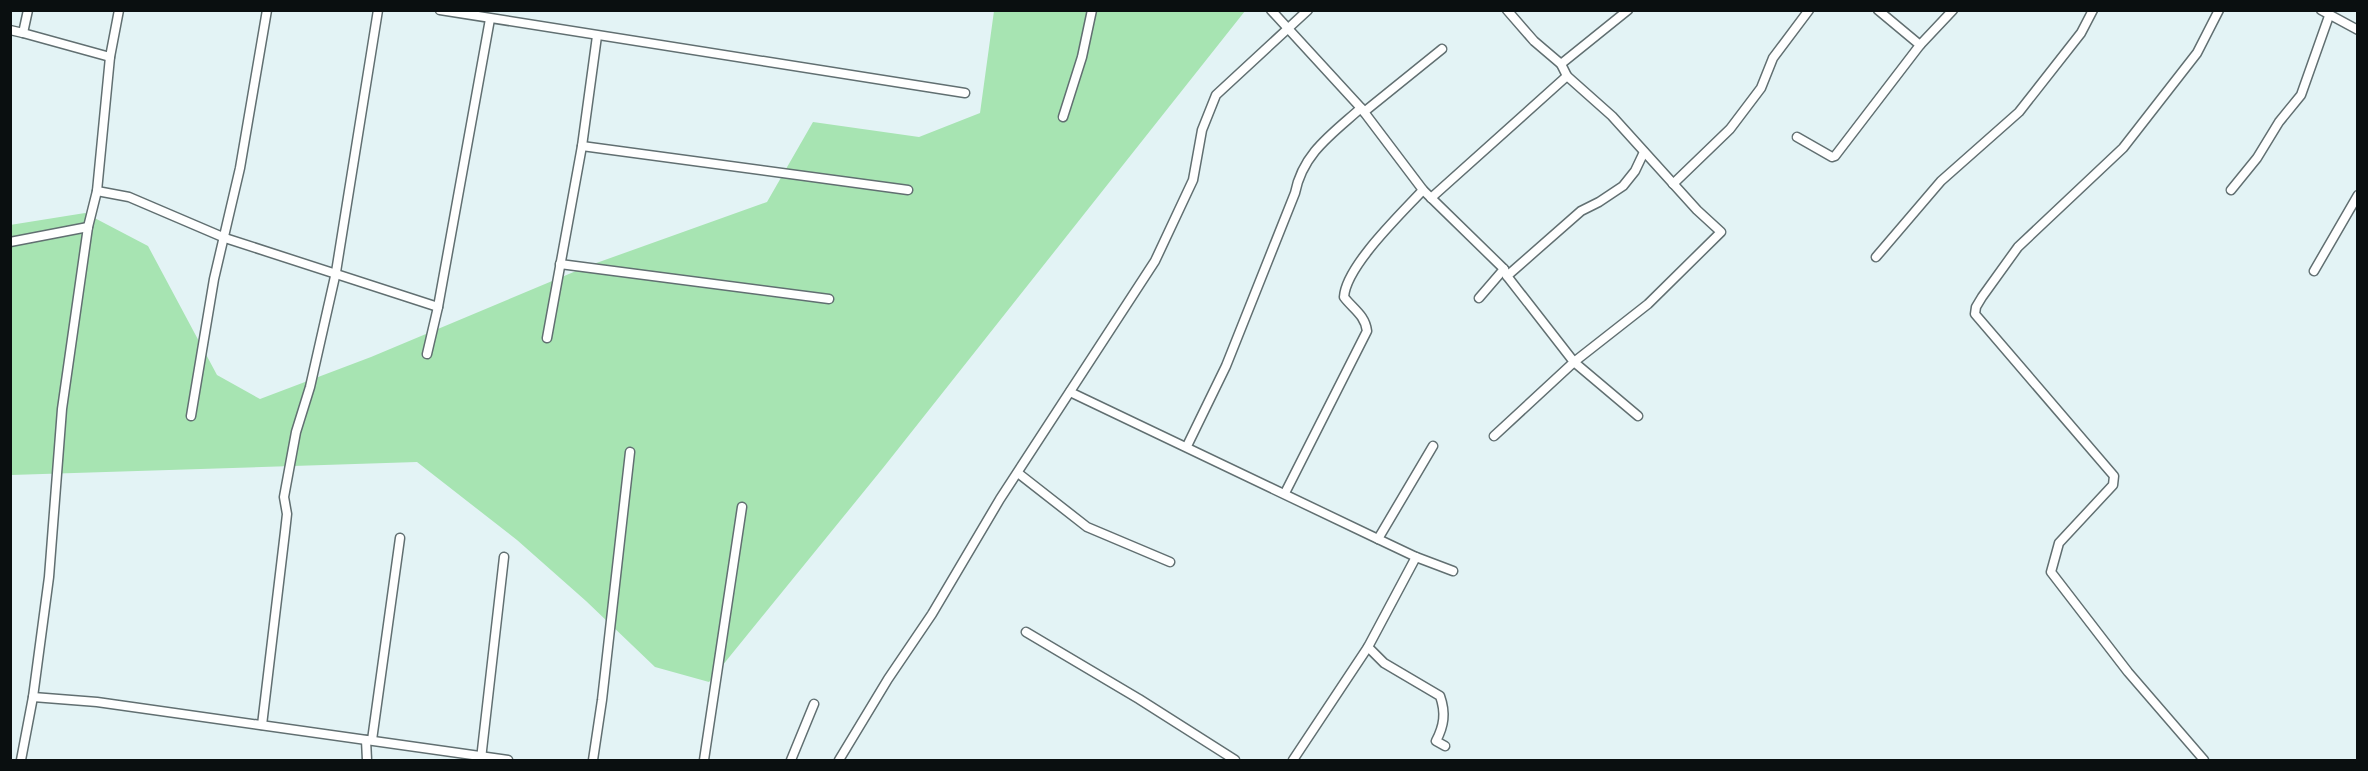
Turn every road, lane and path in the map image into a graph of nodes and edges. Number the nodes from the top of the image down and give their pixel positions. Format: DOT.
graph roads {
  1 [pos="28,10"];
  2 [pos="119,10"];
  3 [pos="267,10"];
  4 [pos="378,10"];
  5 [pos="440,10"];
  6 [pos="1092,10"];
  7 [pos="1271,10"];
  8 [pos="1308,10"];
  9 [pos="1508,10"];
  10 [pos="1628,10"];
  11 [pos="1809,10"];
  12 [pos="1878,10"];
  13 [pos="1953,10"];
  14 [pos="2093,10"];
  15 [pos="2219,10"];
  16 [pos="2325,13"];
  17 [pos="490,19"];
  18 [pos="1286,29"];
  19 [pos="10,30"];
  20 [pos="2358,30"];
  21 [pos="23,33"];
  22 [pos="597,36"];
  23 [pos="1920,45"];
  24 [pos="1442,49"];
  25 [pos="110,57"];
  26 [pos="1561,64"];
  27 [pos="1567,76"];
  28 [pos="965,93"];
  29 [pos="1362,110"];
  30 [pos="1063,117"];
  31 [pos="1797,137"];
  32 [pos="582,146"];
  33 [pos="1644,152"];
  34 [pos="1673,184"];
  35 [pos="908,190"];
  36 [pos="1423,190"];
  37 [pos="2231,190"];
  38 [pos="97,191"];
  39 [pos="2358,195"];
  40 [pos="1431,198"];
  41 [pos="88,227"];
  42 [pos="225,238"];
  43 [pos="10,242"];
  44 [pos="1876,257"];
  45 [pos="560,264"];
  46 [pos="2314,271"];
  47 [pos="336,272"];
  48 [pos="1506,272"];
  49 [pos="1479,298"];
  50 [pos="829,299"];
  51 [pos="438,307"];
  52 [pos="548,338"];
  53 [pos="427,354"];
  54 [pos="1574,362"];
  55 [pos="1070,392"];
  56 [pos="191,416"];
  57 [pos="1638,416"];
  58 [pos="1494,436"];
  59 [pos="1187,446"];
  60 [pos="1433,446"];
  61 [pos="630,452"];
  62 [pos="1017,473"];
  63 [pos="1286,493"];
  64 [pos="742,507"];
  65 [pos="400,538"];
  66 [pos="1378,539"];
  67 [pos="504,557"];
  68 [pos="1416,557"];
  69 [pos="1170,562"];
  70 [pos="1453,571"];
  71 [pos="1026,632"];
  72 [pos="1368,646"];
  73 [pos="33,697"];
  74 [pos="813,704"];
  75 [pos="262,725"];
  76 [pos="369,740"];
  77 [pos="1445,746"];
  78 [pos="481,758"];
  79 [pos="21,760"];
  80 [pos="367,760"];
  81 [pos="508,760"];
  82 [pos="593,760"];
  83 [pos="704,760"];
  84 [pos="791,760"];
  85 [pos="839,760"];
  86 [pos="1235,760"];
  87 [pos="1293,760"];
  88 [pos="2204,760"];
  1 -- 21 [label="street"];
  2 -- 25 [label="street"];
  3 -- 42 [label="street"];
  4 -- 47 [label="street"];
  5 -- 17 [label="street"];
  6 -- 30 [label="street"];
  7 -- 18 [label="street"];
  8 -- 18 [label="street"];
  9 -- 26 [label="street"];
  10 -- 26 [label="street"];
  11 -- 34 [label="street"];
  12 -- 23 [label="street"];
  13 -- 23 [label="street"];
  14 -- 44 [label="street"];
  15 -- 88 [label="street"];
  16 -- 20 [label="street"];
  16 -- 37 [label="street"];
  17 -- 22 [label="street"];
  17 -- 51 [label="street"];
  18 -- 29 [label="street"];
  18 -- 55 [label="street"];
  19 -- 21 [label="street"];
  21 -- 25 [label="street"];
  22 -- 28 [label="street"];
  22 -- 32 [label="street"];
  23 -- 31 [label="street"];
  24 -- 29 [label="street"];
  25 -- 38 [label="street"];
  26 -- 27 [label="street"];
  27 -- 33 [label="street"];
  27 -- 40 [label="street"];
  29 -- 36 [label="street"];
  29 -- 59 [label="street"];
  32 -- 35 [label="street"];
  32 -- 45 [label="street"];
  33 -- 34 [label="street"];
  33 -- 48 [label="street"];
  34 -- 54 [label="street"];
  36 -- 40 [label="street"];
  36 -- 63 [label="street"];
  38 -- 41 [label="street"];
  38 -- 42 [label="street"];
  39 -- 46 [label="street"];
  40 -- 48 [label="street"];
  41 -- 43 [label="street"];
  41 -- 73 [label="street"];
  42 -- 47 [label="street"];
  42 -- 56 [label="street"];
  45 -- 50 [label="street"];
  45 -- 52 [label="street"];
  47 -- 51 [label="street"];
  47 -- 75 [label="street"];
  48 -- 49 [label="street"];
  48 -- 54 [label="street"];
  51 -- 53 [label="street"];
  54 -- 57 [label="street"];
  54 -- 58 [label="street"];
  55 -- 59 [label="street"];
  55 -- 62 [label="street"];
  59 -- 63 [label="street"];
  60 -- 66 [label="street"];
  61 -- 82 [label="street"];
  62 -- 69 [label="street"];
  62 -- 85 [label="street"];
  63 -- 66 [label="street"];
  64 -- 83 [label="street"];
  65 -- 76 [label="street"];
  66 -- 68 [label="street"];
  67 -- 78 [label="street"];
  68 -- 70 [label="street"];
  68 -- 72 [label="street"];
  71 -- 86 [label="street"];
  72 -- 77 [label="street"];
  72 -- 87 [label="street"];
  73 -- 75 [label="street"];
  73 -- 79 [label="street"];
  74 -- 84 [label="street"];
  75 -- 76 [label="street"];
  76 -- 78 [label="street"];
  76 -- 80 [label="street"];
  78 -- 81 [label="street"];
}
